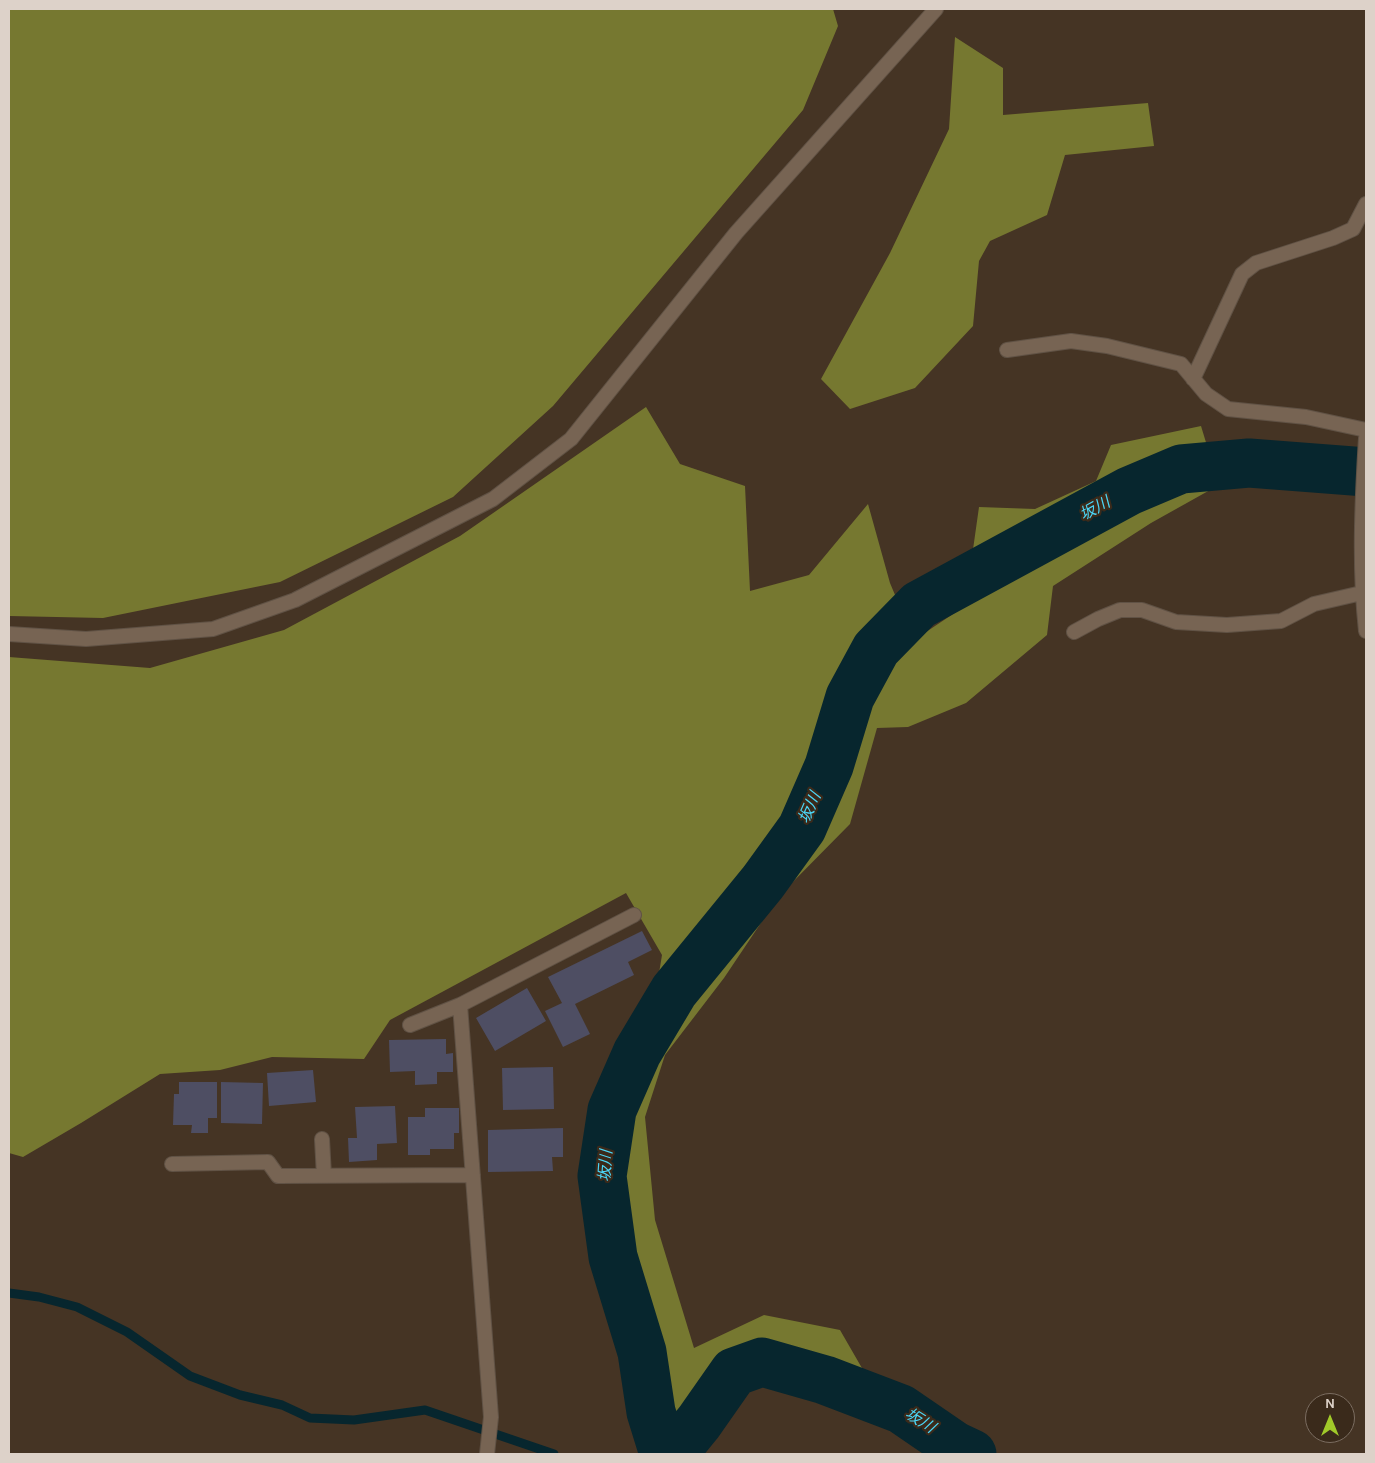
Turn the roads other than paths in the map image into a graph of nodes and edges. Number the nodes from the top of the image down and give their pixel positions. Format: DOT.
graph roads {
  1 [pos="936,9"];
  2 [pos="1366,204"];
  3 [pos="1007,350"];
  4 [pos="1193,379"];
  5 [pos="1366,430"];
  6 [pos="1366,438"];
  7 [pos="1364,526"];
  8 [pos="1364,592"];
  9 [pos="1366,631"];
  10 [pos="1074,632"];
  11 [pos="9,634"];
  12 [pos="634,915"];
  13 [pos="460,1005"];
  14 [pos="410,1025"];
  15 [pos="322,1139"];
  16 [pos="172,1164"];
  17 [pos="473,1175"];
  18 [pos="324,1176"];
  19 [pos="487,1454"];
  1 -- 11 [label="street"];
  2 -- 4 [label="street"];
  3 -- 4 [label="street"];
  4 -- 5 [label="street"];
  6 -- 7 [label="street"];
  7 -- 8 [label="street"];
  8 -- 9 [label="street"];
  8 -- 10 [label="street"];
  12 -- 13 [label="street"];
  13 -- 14 [label="street"];
  13 -- 17 [label="street"];
  15 -- 18 [label="street"];
  16 -- 18 [label="street"];
  17 -- 18 [label="street"];
  17 -- 19 [label="street"];
}
